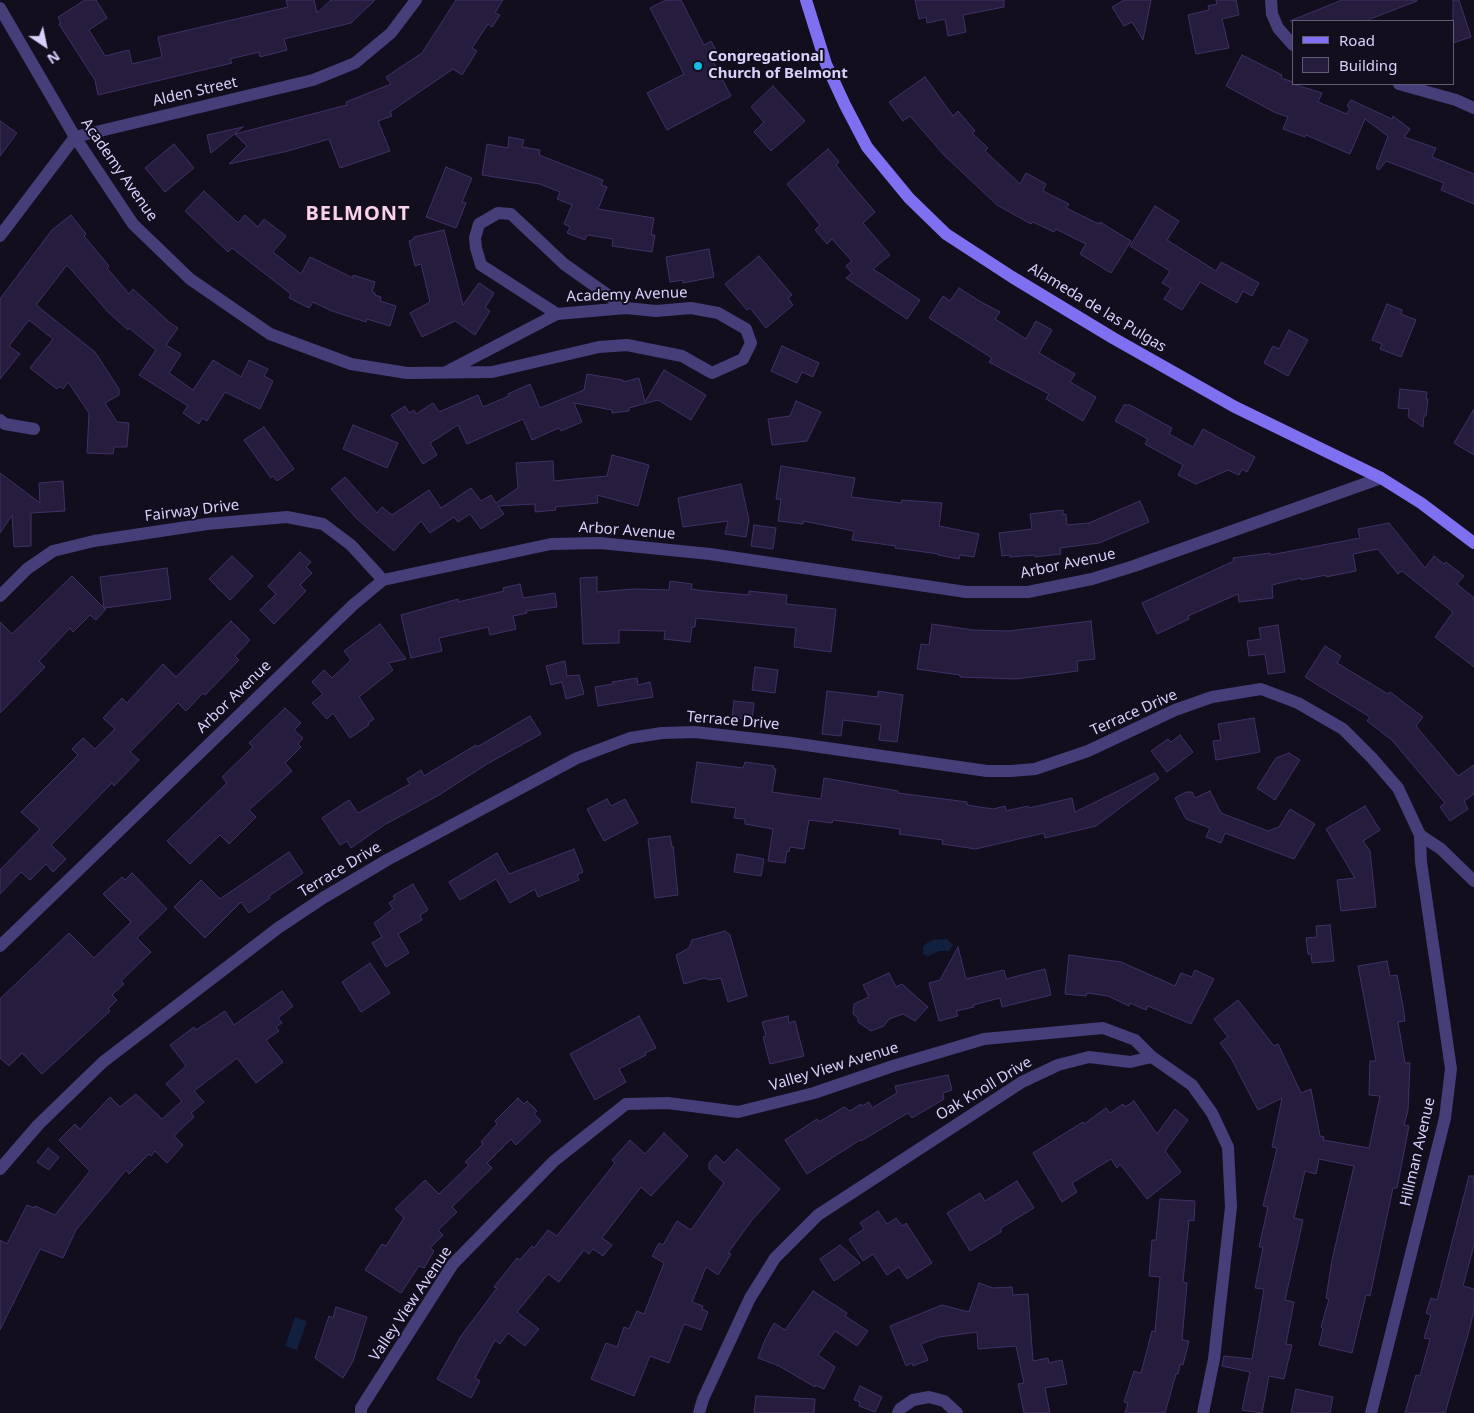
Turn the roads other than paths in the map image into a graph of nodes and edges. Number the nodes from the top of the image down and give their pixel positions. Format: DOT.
graph roads {
  1 [pos="416,0"];
  2 [pos="806,0"];
  3 [pos="1271,0"];
  4 [pos="0,8"];
  5 [pos="1292,44"];
  6 [pos="1403,85"];
  7 [pos="1474,108"];
  8 [pos="75,137"];
  9 [pos="0,236"];
  10 [pos="626,308"];
  11 [pos="557,314"];
  12 [pos="446,372"];
  13 [pos="0,420"];
  14 [pos="34,429"];
  15 [pos="1381,478"];
  16 [pos="1474,543"];
  17 [pos="383,580"];
  18 [pos="0,596"];
  19 [pos="1420,835"];
  20 [pos="1474,881"];
  21 [pos="0,946"];
  22 [pos="1152,1057"];
  23 [pos="0,1169"];
  24 [pos="361,1413"];
  25 [pos="699,1413"];
  26 [pos="898,1413"];
  27 [pos="957,1413"];
  28 [pos="1203,1413"];
  29 [pos="1371,1413"];
  1 -- 8 [label="street, Alden Street"];
  2 -- 15 [label="main road, Alameda de las Pulgas"];
  3 -- 5 [label="street"];
  4 -- 8 [label="street, Academy Avenue"];
  6 -- 7 [label="street"];
  8 -- 9 [label="street"];
  8 -- 12 [label="street, Academy Avenue"];
  10 -- 11 [label="street, Academy Avenue"];
  10 -- 11 [label="street"];
  10 -- 12 [label="street, Academy Avenue"];
  11 -- 12 [label="street, Academy Avenue"];
  13 -- 14 [label="street"];
  15 -- 16 [label="main road, Alameda de las Pulgas"];
  15 -- 17 [label="street, Arbor Avenue"];
  17 -- 18 [label="street, Fairway Drive"];
  17 -- 21 [label="street, Arbor Avenue"];
  19 -- 20 [label="street"];
  19 -- 23 [label="street, Terrace Drive"];
  19 -- 29 [label="street, Hillman Avenue"];
  22 -- 24 [label="street, Valley View Avenue"];
  22 -- 25 [label="street, Oak Knoll Drive"];
  22 -- 28 [label="street"];
  26 -- 27 [label="street"];
}
